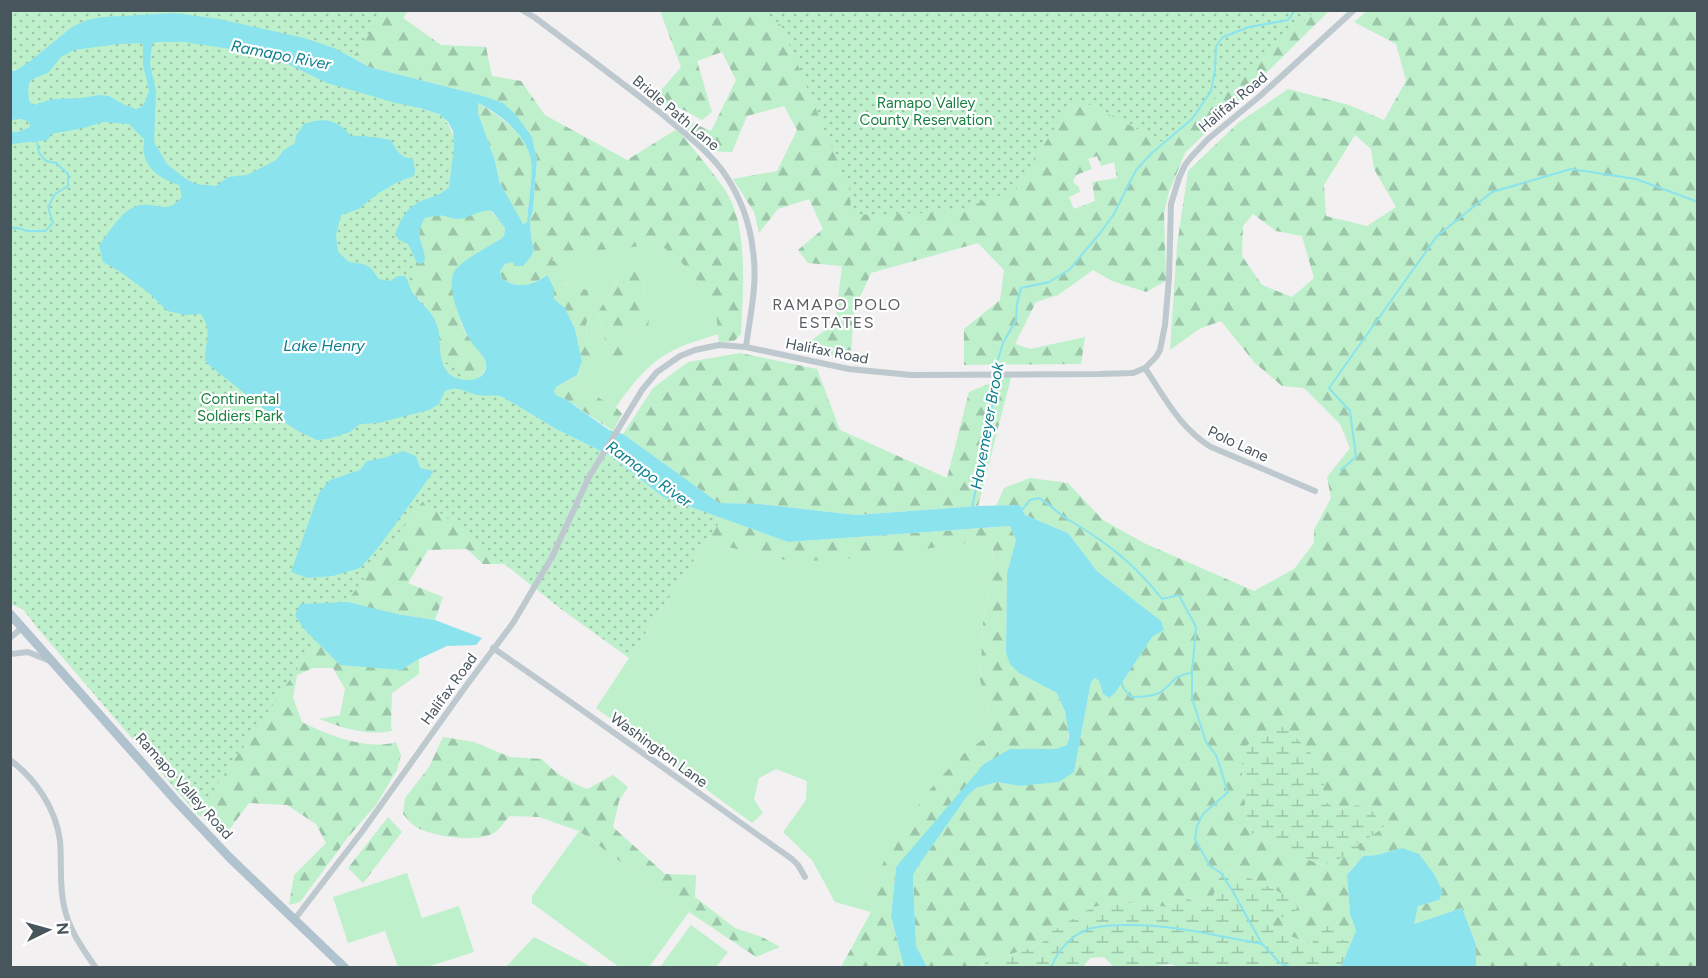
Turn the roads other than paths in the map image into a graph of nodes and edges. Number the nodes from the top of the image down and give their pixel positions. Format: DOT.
graph roads {
  1 [pos="522,10"];
  2 [pos="1354,10"];
  3 [pos="746,347"];
  4 [pos="1145,368"];
  5 [pos="1315,492"];
  6 [pos="10,614"];
  7 [pos="23,627"];
  8 [pos="10,638"];
  9 [pos="493,648"];
  10 [pos="10,654"];
  11 [pos="55,663"];
  12 [pos="10,760"];
  13 [pos="805,877"];
  14 [pos="294,920"];
  15 [pos="96,968"];
  16 [pos="345,968"];
  1 -- 3 [label="street, Bridle Path Lane"];
  2 -- 4 [label="street, Halifax Road"];
  3 -- 4 [label="street, Halifax Road"];
  3 -- 9 [label="street, Halifax Road"];
  4 -- 5 [label="street, Polo Lane"];
  6 -- 7 [label="main road, Ramapo Valley Road"];
  7 -- 8 [label="street"];
  7 -- 11 [label="main road, Ramapo Valley Road"];
  9 -- 13 [label="street, Washington Lane"];
  9 -- 14 [label="street, Halifax Road"];
  10 -- 11 [label="street"];
  11 -- 14 [label="main road, Ramapo Valley Road"];
  12 -- 15 [label="street"];
  14 -- 16 [label="main road, Ramapo Valley Road"];
}
